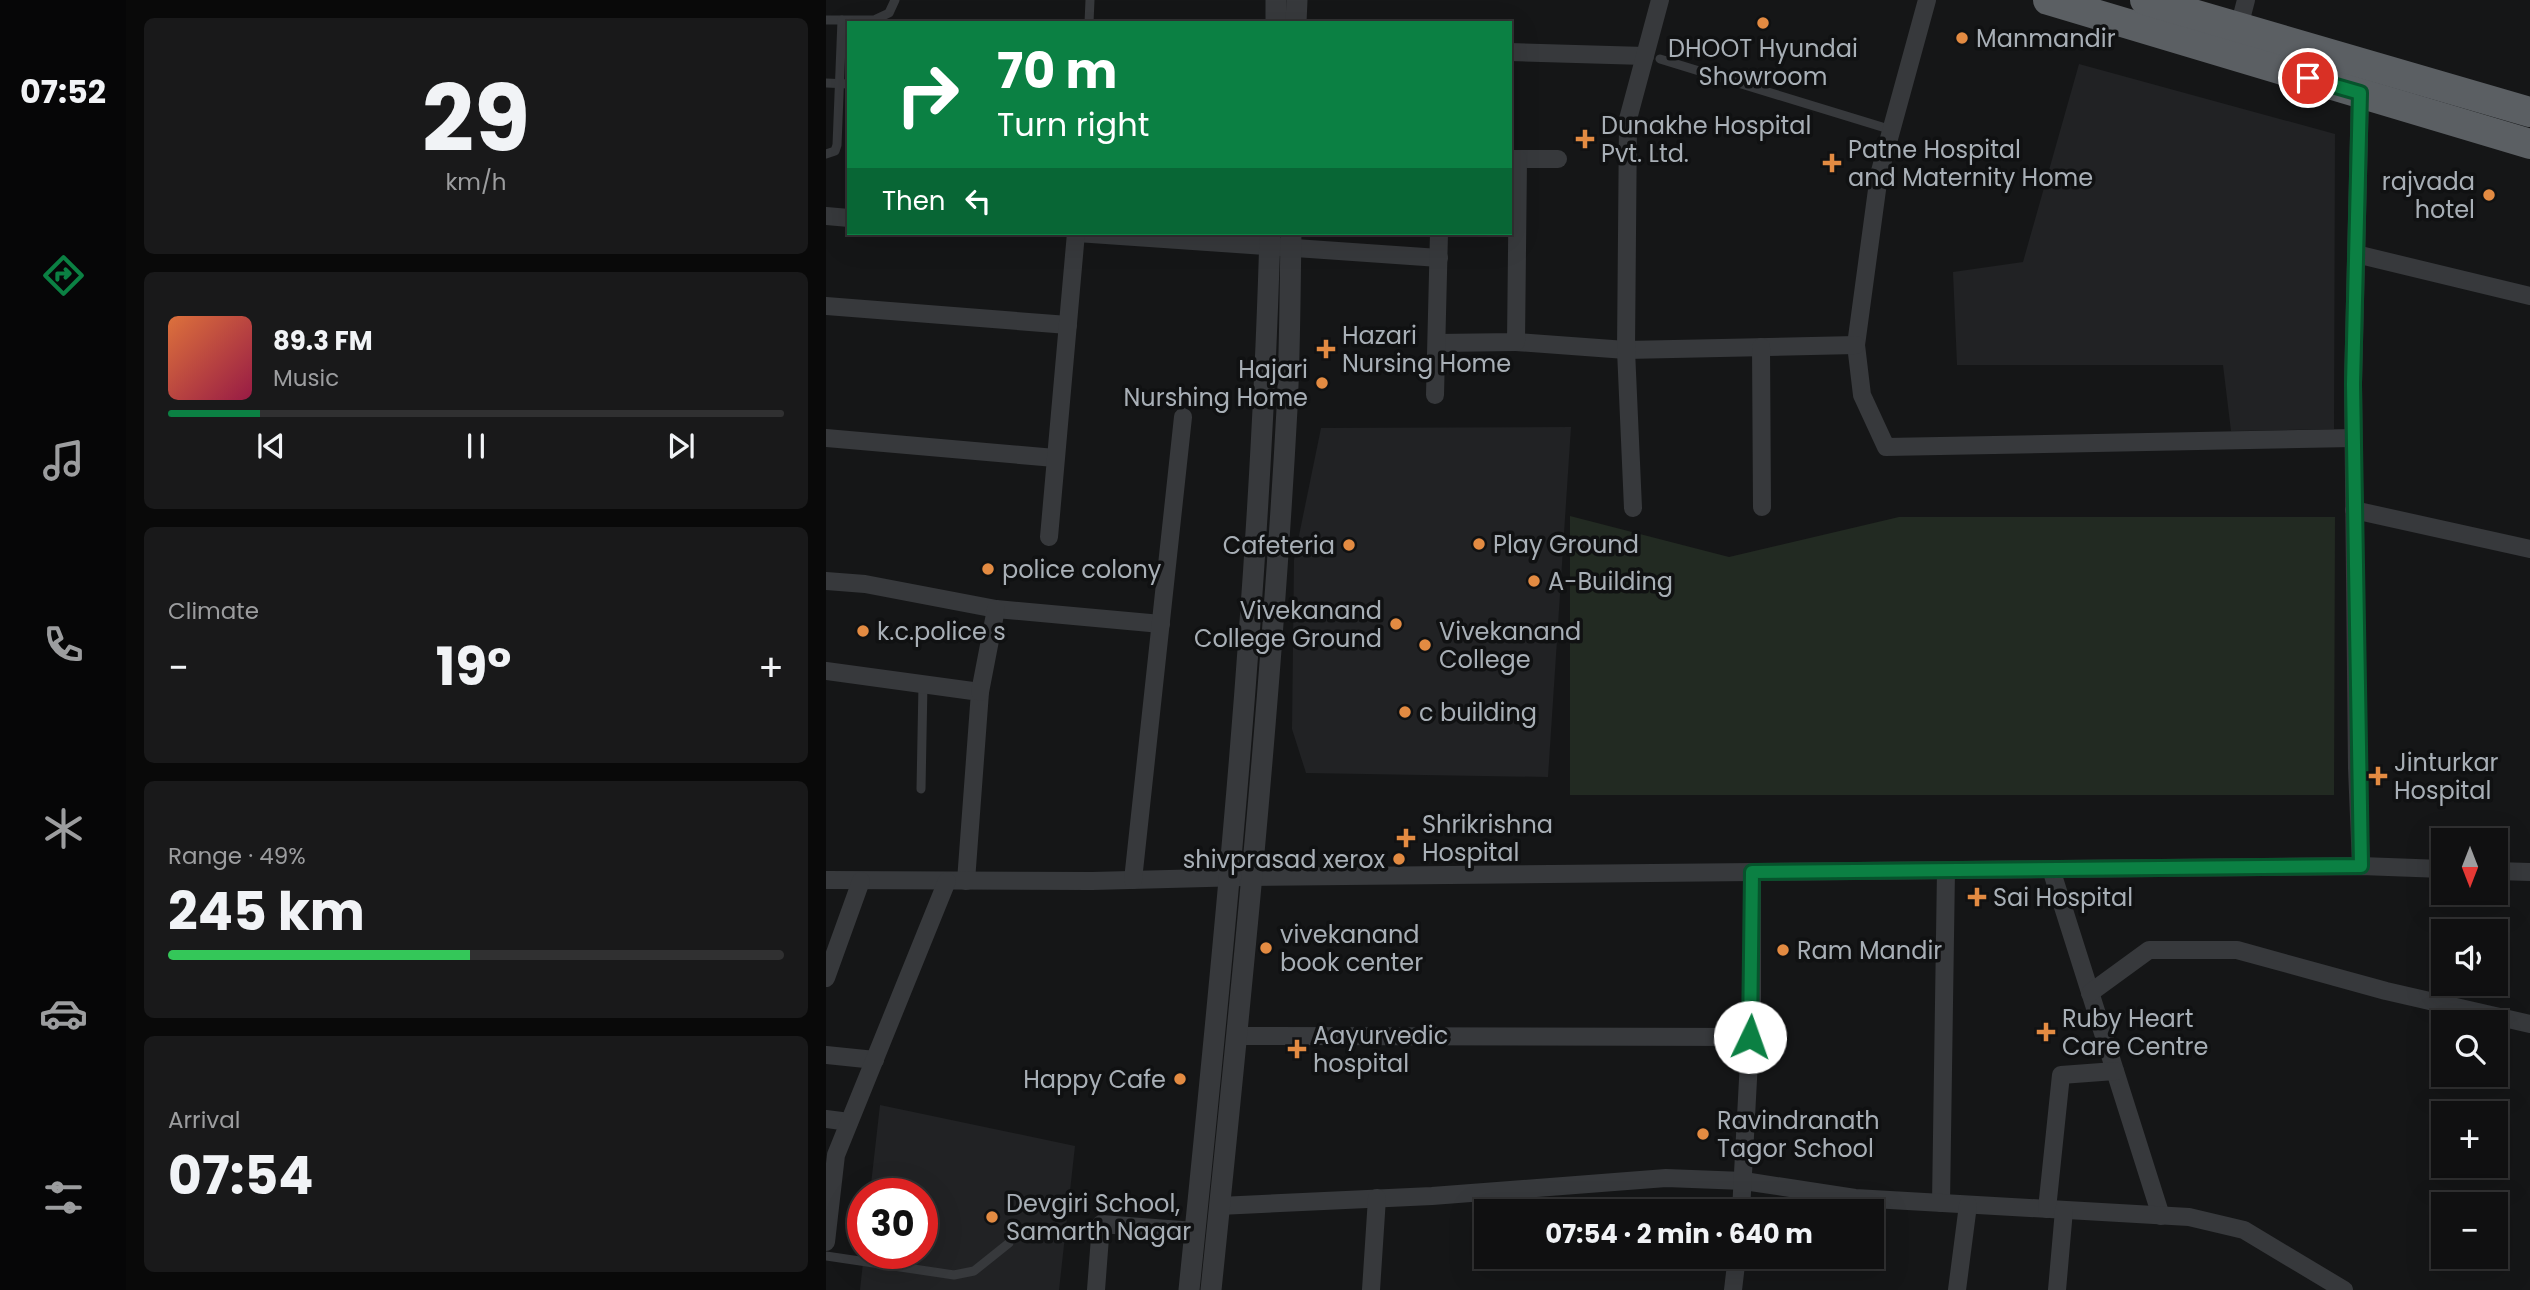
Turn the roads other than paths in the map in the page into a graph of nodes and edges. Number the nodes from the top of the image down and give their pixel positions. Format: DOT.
graph roads {
  1 [pos="895,0"];
  2 [pos="1090,0"];
  3 [pos="1276,0"];
  4 [pos="1297,0"];
  5 [pos="1660,0"];
  6 [pos="1927,0"];
  7 [pos="2048,0"];
  8 [pos="2146,0"];
  9 [pos="2242,13"];
  10 [pos="826,20"];
  11 [pos="842,20"];
  12 [pos="1089,21"];
  13 [pos="1276,21"];
  14 [pos="1296,21"];
  15 [pos="1512,52"];
  16 [pos="1653,57"];
  17 [pos="826,83"];
  18 [pos="845,84"];
  19 [pos="2360,93"];
  20 [pos="2530,112"];
  21 [pos="1892,130"];
  22 [pos="2530,144"];
  23 [pos="826,154"];
  24 [pos="1514,159"];
  25 [pos="1558,159"];
  26 [pos="826,216"];
  27 [pos="847,218"];
  28 [pos="1077,235"];
  29 [pos="1135,235"];
  30 [pos="1439,235"];
  31 [pos="1281,240"];
  32 [pos="2356,254"];
  33 [pos="1438,258"];
  34 [pos="2530,296"];
  35 [pos="826,306"];
  36 [pos="1068,325"];
  37 [pos="1516,342"];
  38 [pos="1437,343"];
  39 [pos="1856,345"];
  40 [pos="1761,348"];
  41 [pos="1626,350"];
  42 [pos="1435,395"];
  43 [pos="1183,417"];
  44 [pos="826,438"];
  45 [pos="2353,438"];
  46 [pos="1055,458"];
  47 [pos="1762,507"];
  48 [pos="1633,508"];
  49 [pos="2354,510"];
  50 [pos="1049,537"];
  51 [pos="2530,549"];
  52 [pos="826,581"];
  53 [pos="996,609"];
  54 [pos="1161,624"];
  55 [pos="826,671"];
  56 [pos="923,684"];
  57 [pos="980,692"];
  58 [pos="921,789"];
  59 [pos="2361,866"];
  60 [pos="2051,869"];
  61 [pos="2431,869"];
  62 [pos="1946,870"];
  63 [pos="2508,871"];
  64 [pos="1752,872"];
  65 [pos="2530,872"];
  66 [pos="1231,877"];
  67 [pos="1253,877"];
  68 [pos="826,880"];
  69 [pos="1133,880"];
  70 [pos="861,881"];
  71 [pos="947,881"];
  72 [pos="966,881"];
  73 [pos="826,978"];
  74 [pos="2090,993"];
  75 [pos="2530,1024"];
  76 [pos="1238,1036"];
  77 [pos="1750,1037"];
  78 [pos="826,1055"];
  79 [pos="874,1060"];
  80 [pos="2115,1071"];
  81 [pos="826,1119"];
  82 [pos="849,1122"];
  83 [pos="1744,1181"];
  84 [pos="1377,1198"];
  85 [pos="1742,1199"];
  86 [pos="1941,1203"];
  87 [pos="1968,1205"];
  88 [pos="1219,1206"];
  89 [pos="2055,1210"];
  90 [pos="2161,1216"];
  91 [pos="1195,1231"];
  92 [pos="826,1242"];
  93 [pos="1009,1243"];
  94 [pos="826,1256"];
  95 [pos="1735,1269"];
  96 [pos="1096,1290"];
  97 [pos="1189,1290"];
  98 [pos="1211,1290"];
  99 [pos="1371,1290"];
  100 [pos="1733,1290"];
  101 [pos="1957,1290"];
  102 [pos="2057,1290"];
  103 [pos="2344,1290"];
  1 -- 11 [label="lane"];
  2 -- 12 [label="lane"];
  3 -- 13 [label="street"];
  4 -- 14 [label="street"];
  5 -- 16 [label="street"];
  6 -- 21 [label="street"];
  7 -- 19 [label="highway"];
  8 -- 9 [label="highway"];
  9 -- 20 [label="highway"];
  10 -- 11 [label="lane"];
  11 -- 18 [label="lane"];
  15 -- 16 [label="street"];
  16 -- 21 [label="lane"];
  16 -- 41 [label="street"];
  17 -- 18 [label="lane"];
  18 -- 23 [label="lane"];
  19 -- 22 [label="highway"];
  19 -- 32 [label="street"];
  21 -- 39 [label="street"];
  24 -- 25 [label="street"];
  24 -- 37 [label="street"];
  26 -- 27 [label="street"];
  28 -- 36 [label="street"];
  29 -- 31 [label="street"];
  30 -- 33 [label="street"];
  31 -- 33 [label="street"];
  31 -- 66 [label="street"];
  31 -- 67 [label="street"];
  32 -- 34 [label="street"];
  32 -- 45 [label="street"];
  33 -- 38 [label="street"];
  35 -- 36 [label="street"];
  36 -- 46 [label="street"];
  37 -- 38 [label="street"];
  37 -- 41 [label="street"];
  38 -- 42 [label="street"];
  39 -- 40 [label="street"];
  39 -- 45 [label="street"];
  40 -- 41 [label="street"];
  40 -- 47 [label="street"];
  41 -- 48 [label="street"];
  43 -- 54 [label="street"];
  44 -- 46 [label="street"];
  45 -- 49 [label="street"];
  46 -- 50 [label="street"];
  49 -- 51 [label="street"];
  49 -- 59 [label="street"];
  52 -- 53 [label="street"];
  53 -- 54 [label="street"];
  53 -- 57 [label="street"];
  54 -- 69 [label="street"];
  55 -- 56 [label="street"];
  56 -- 57 [label="street"];
  56 -- 58 [label="lane"];
  57 -- 72 [label="street"];
  59 -- 60 [label="street"];
  59 -- 61 [label="street"];
  60 -- 62 [label="street"];
  60 -- 74 [label="street"];
  62 -- 64 [label="street"];
  62 -- 86 [label="street"];
  63 -- 65 [label="street"];
  64 -- 67 [label="street"];
  64 -- 77 [label="street"];
  66 -- 67 [label="street"];
  66 -- 69 [label="street"];
  66 -- 91 [label="street"];
  67 -- 76 [label="street"];
  68 -- 70 [label="street"];
  69 -- 72 [label="street"];
  70 -- 71 [label="street"];
  70 -- 73 [label="street"];
  71 -- 72 [label="street"];
  71 -- 79 [label="street"];
  74 -- 75 [label="street"];
  74 -- 80 [label="street"];
  76 -- 77 [label="street"];
  76 -- 88 [label="street"];
  77 -- 83 [label="street"];
  78 -- 79 [label="street"];
  79 -- 82 [label="street"];
  80 -- 89 [label="street"];
  80 -- 90 [label="street"];
  81 -- 82 [label="street"];
  82 -- 92 [label="street"];
  83 -- 84 [label="street"];
  83 -- 85 [label="street"];
  83 -- 86 [label="street"];
  84 -- 88 [label="street"];
  84 -- 99 [label="street"];
  86 -- 87 [label="street"];
  87 -- 89 [label="street"];
  87 -- 101 [label="street"];
  88 -- 98 [label="street"];
  89 -- 90 [label="street"];
  89 -- 102 [label="street"];
  90 -- 103 [label="street"];
  91 -- 96 [label="street"];
  91 -- 97 [label="street"];
  93 -- 94 [label="lane"];
  95 -- 100 [label="street"];
}
